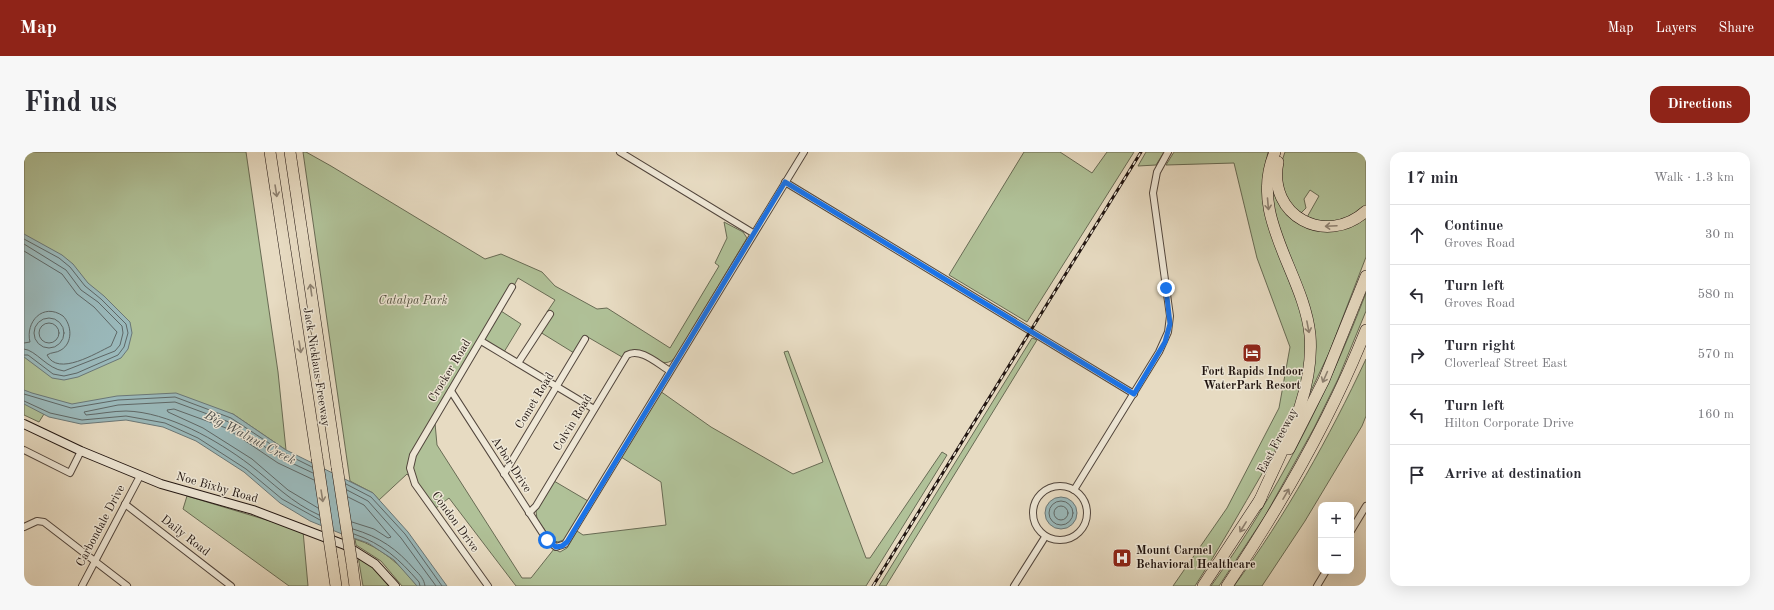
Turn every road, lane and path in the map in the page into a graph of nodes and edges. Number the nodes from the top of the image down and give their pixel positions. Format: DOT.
graph roads {
  1 [pos="270,152"];
  2 [pos="290,152"];
  3 [pos="620,152"];
  4 [pos="804,152"];
  5 [pos="1168,152"];
  6 [pos="1275,152"];
  7 [pos="1281,152"];
  8 [pos="785,182"];
  9 [pos="1366,211"];
  10 [pos="753,233"];
  11 [pos="1366,276"];
  12 [pos="512,287"];
  13 [pos="550,314"];
  14 [pos="1366,330"];
  15 [pos="585,339"];
  16 [pos="481,341"];
  17 [pos="1366,348"];
  18 [pos="518,363"];
  19 [pos="670,371"];
  20 [pos="1349,371"];
  21 [pos="556,386"];
  22 [pos="451,391"];
  23 [pos="1134,394"];
  24 [pos="594,409"];
  25 [pos="24,424"];
  26 [pos="24,450"];
  27 [pos="81,451"];
  28 [pos="410,468"];
  29 [pos="504,474"];
  30 [pos="140,476"];
  31 [pos="1074,490"];
  32 [pos="125,504"];
  33 [pos="1258,504"];
  34 [pos="1366,506"];
  35 [pos="529,513"];
  36 [pos="1354,525"];
  37 [pos="24,527"];
  38 [pos="1045,537"];
  39 [pos="95,561"];
  40 [pos="1324,574"];
  41 [pos="82,586"];
  42 [pos="127,586"];
  43 [pos="230,586"];
  44 [pos="336,586"];
  45 [pos="355,586"];
  46 [pos="395,586"];
  47 [pos="488,586"];
  48 [pos="1014,586"];
  49 [pos="1203,586"];
  50 [pos="1227,586"];
  51 [pos="1317,586"];
  1 -- 44 [label="highway, Jack Nicklaus Freeway, one-way, bridge"];
  45 -- 2 [label="highway, Jack Nicklaus Freeway, one-way, bridge"];
  3 -- 10 [label="street"];
  4 -- 8 [label="street"];
  5 -- 23 [label="street"];
  6 -- 33 [label="highway, one-way"];
  9 -- 7 [label="highway, one-way"];
  8 -- 10 [label="street"];
  8 -- 23 [label="street"];
  10 -- 19 [label="street"];
  11 -- 33 [label="highway, East Freeway, one-way"];
  12 -- 16 [label="street, Crocker Road"];
  13 -- 18 [label="street"];
  14 -- 20 [label="highway"];
  15 -- 21 [label="street, Comet Road"];
  16 -- 18 [label="street"];
  16 -- 22 [label="street, Crocker Road"];
  17 -- 20 [label="highway"];
  18 -- 21 [label="street"];
  19 -- 24 [label="street, Colvin Road"];
  19 -- 35 [label="street, Arbor Drive"];
  50 -- 20 [label="highway, one-way"];
  21 -- 24 [label="street"];
  21 -- 29 [label="street, Comet Road"];
  22 -- 28 [label="street, Crocker Road"];
  22 -- 29 [label="street, Arbor Drive"];
  23 -- 31 [label="street"];
  24 -- 35 [label="street, Colvin Road"];
  25 -- 27 [label="street, Noe Bixby Road"];
  26 -- 27 [label="street"];
  27 -- 30 [label="street, Noe Bixby Road"];
  28 -- 47 [label="street, Condon Drive"];
  29 -- 35 [label="street, Arbor Drive"];
  30 -- 32 [label="street, Carbondale Drive"];
  30 -- 46 [label="street, Noe Bixby Road"];
  31 -- 38 [label="street"];
  31 -- 38 [label="street"];
  32 -- 39 [label="street, Carbondale Drive"];
  32 -- 43 [label="street, Daily Road"];
  33 -- 49 [label="highway, East Freeway, one-way"];
  34 -- 36 [label="street"];
  37 -- 39 [label="street"];
  38 -- 48 [label="street"];
  39 -- 41 [label="street, Carbondale Drive"];
  39 -- 42 [label="street"];
  40 -- 51 [label="street"];
}
